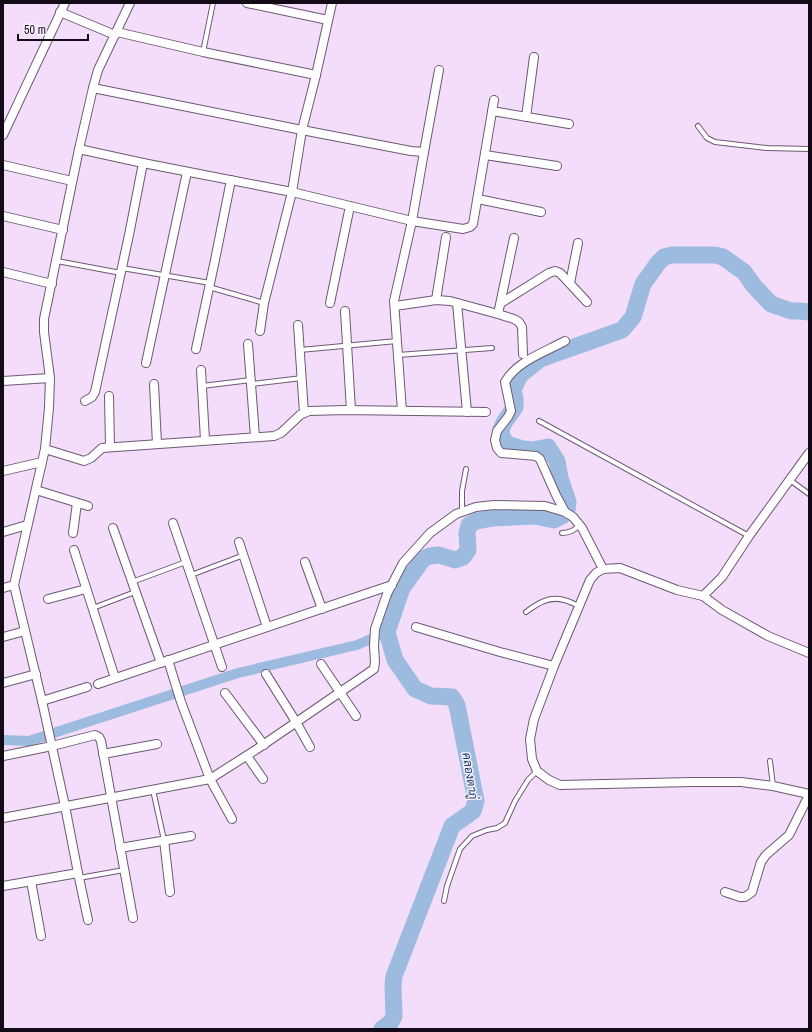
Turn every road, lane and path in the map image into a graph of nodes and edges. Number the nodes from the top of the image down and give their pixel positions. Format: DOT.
graph roads {
  1 [pos="65,3"];
  2 [pos="130,3"];
  3 [pos="213,3"];
  4 [pos="247,3"];
  5 [pos="332,3"];
  6 [pos="60,12"];
  7 [pos="328,20"];
  8 [pos="116,33"];
  9 [pos="202,52"];
  10 [pos="534,57"];
  11 [pos="439,70"];
  12 [pos="316,75"];
  13 [pos="93,88"];
  14 [pos="494,100"];
  15 [pos="492,111"];
  16 [pos="526,117"];
  17 [pos="569,124"];
  18 [pos="698,126"];
  19 [pos="302,130"];
  20 [pos="3,135"];
  21 [pos="809,148"];
  22 [pos="79,149"];
  23 [pos="424,152"];
  24 [pos="485,155"];
  25 [pos="143,163"];
  26 [pos="3,165"];
  27 [pos="557,166"];
  28 [pos="187,172"];
  29 [pos="231,180"];
  30 [pos="72,181"];
  31 [pos="292,192"];
  32 [pos="478,199"];
  33 [pos="350,206"];
  34 [pos="541,212"];
  35 [pos="3,216"];
  36 [pos="412,220"];
  37 [pos="63,230"];
  38 [pos="446,238"];
  39 [pos="514,238"];
  40 [pos="578,243"];
  41 [pos="57,260"];
  42 [pos="122,270"];
  43 [pos="3,272"];
  44 [pos="165,276"];
  45 [pos="570,283"];
  46 [pos="52,284"];
  47 [pos="210,285"];
  48 [pos="436,300"];
  49 [pos="501,302"];
  50 [pos="587,302"];
  51 [pos="264,303"];
  52 [pos="330,303"];
  53 [pos="457,303"];
  54 [pos="394,306"];
  55 [pos="345,311"];
  56 [pos="498,314"];
  57 [pos="298,325"];
  58 [pos="260,331"];
  59 [pos="565,341"];
  60 [pos="397,342"];
  61 [pos="248,344"];
  62 [pos="347,345"];
  63 [pos="492,348"];
  64 [pos="196,349"];
  65 [pos="300,350"];
  66 [pos="462,351"];
  67 [pos="523,354"];
  68 [pos="398,355"];
  69 [pos="146,363"];
  70 [pos="201,370"];
  71 [pos="50,378"];
  72 [pos="302,378"];
  73 [pos="3,381"];
  74 [pos="251,382"];
  75 [pos="154,384"];
  76 [pos="202,386"];
  77 [pos="109,396"];
  78 [pos="85,402"];
  79 [pos="351,410"];
  80 [pos="402,411"];
  81 [pos="467,412"];
  82 [pos="486,412"];
  83 [pos="304,413"];
  84 [pos="539,421"];
  85 [pos="255,437"];
  86 [pos="205,440"];
  87 [pos="157,444"];
  88 [pos="110,447"];
  89 [pos="44,449"];
  90 [pos="809,454"];
  91 [pos="42,462"];
  92 [pos="466,469"];
  93 [pos="3,471"];
  94 [pos="790,480"];
  95 [pos="36,490"];
  96 [pos="809,494"];
  97 [pos="77,503"];
  98 [pos="88,506"];
  99 [pos="462,512"];
  100 [pos="565,512"];
  101 [pos="173,523"];
  102 [pos="580,525"];
  103 [pos="27,526"];
  104 [pos="113,528"];
  105 [pos="3,532"];
  106 [pos="73,533"];
  107 [pos="562,533"];
  108 [pos="749,536"];
  109 [pos="239,542"];
  110 [pos="74,550"];
  111 [pos="244,555"];
  112 [pos="186,562"];
  113 [pos="304,562"];
  114 [pos="604,569"];
  115 [pos="191,575"];
  116 [pos="132,582"];
  117 [pos="14,585"];
  118 [pos="392,585"];
  119 [pos="3,588"];
  120 [pos="86,589"];
  121 [pos="136,592"];
  122 [pos="703,596"];
  123 [pos="48,599"];
  124 [pos="579,606"];
  125 [pos="93,608"];
  126 [pos="322,608"];
  127 [pos="526,612"];
  128 [pos="267,627"];
  129 [pos="416,627"];
  130 [pos="25,630"];
  131 [pos="3,637"];
  132 [pos="215,645"];
  133 [pos="809,653"];
  134 [pos="165,662"];
  135 [pos="321,664"];
  136 [pos="554,666"];
  137 [pos="222,667"];
  138 [pos="36,674"];
  139 [pos="266,674"];
  140 [pos="115,678"];
  141 [pos="3,683"];
  142 [pos="98,684"];
  143 [pos="87,687"];
  144 [pos="340,692"];
  145 [pos="225,693"];
  146 [pos="42,701"];
  147 [pos="356,716"];
  148 [pos="296,722"];
  149 [pos="51,742"];
  150 [pos="157,744"];
  151 [pos="264,745"];
  152 [pos="310,747"];
  153 [pos="103,754"];
  154 [pos="3,756"];
  155 [pos="247,756"];
  156 [pos="770,761"];
  157 [pos="537,771"];
  158 [pos="210,779"];
  159 [pos="264,779"];
  160 [pos="773,786"];
  161 [pos="153,790"];
  162 [pos="809,794"];
  163 [pos="111,798"];
  164 [pos="65,806"];
  165 [pos="3,818"];
  166 [pos="232,819"];
  167 [pos="191,836"];
  168 [pos="164,840"];
  169 [pos="120,848"];
  170 [pos="124,870"];
  171 [pos="78,875"];
  172 [pos="31,881"];
  173 [pos="3,886"];
  174 [pos="170,892"];
  175 [pos="725,892"];
  176 [pos="444,901"];
  177 [pos="133,918"];
  178 [pos="88,920"];
  179 [pos="41,936"];
  1 -- 6 [label="street"];
  2 -- 8 [label="street"];
  3 -- 9 [label="lane"];
  4 -- 7 [label="street"];
  5 -- 7 [label="street"];
  6 -- 8 [label="street"];
  6 -- 20 [label="street"];
  7 -- 12 [label="street"];
  8 -- 9 [label="street"];
  8 -- 13 [label="street"];
  9 -- 12 [label="street"];
  10 -- 16 [label="street"];
  11 -- 23 [label="street"];
  12 -- 19 [label="street"];
  13 -- 19 [label="street"];
  13 -- 22 [label="street"];
  14 -- 15 [label="street"];
  15 -- 16 [label="street"];
  15 -- 24 [label="street"];
  16 -- 17 [label="street"];
  18 -- 21 [label="lane"];
  19 -- 23 [label="street"];
  19 -- 31 [label="street"];
  22 -- 25 [label="street"];
  22 -- 30 [label="street"];
  23 -- 36 [label="street"];
  24 -- 27 [label="street"];
  24 -- 32 [label="street"];
  25 -- 28 [label="street"];
  25 -- 42 [label="street"];
  26 -- 30 [label="street"];
  28 -- 29 [label="street"];
  28 -- 44 [label="street"];
  29 -- 31 [label="street"];
  29 -- 47 [label="street"];
  30 -- 37 [label="street"];
  31 -- 33 [label="street"];
  31 -- 51 [label="street"];
  32 -- 34 [label="street"];
  32 -- 36 [label="street"];
  33 -- 36 [label="street"];
  33 -- 52 [label="street"];
  35 -- 37 [label="street"];
  36 -- 54 [label="street"];
  37 -- 41 [label="street"];
  38 -- 48 [label="street"];
  39 -- 49 [label="street"];
  40 -- 45 [label="street"];
  41 -- 42 [label="lane"];
  41 -- 46 [label="street"];
  42 -- 44 [label="lane"];
  42 -- 78 [label="street"];
  43 -- 46 [label="street"];
  44 -- 47 [label="lane"];
  44 -- 69 [label="street"];
  45 -- 49 [label="street"];
  45 -- 50 [label="street"];
  46 -- 71 [label="street"];
  47 -- 51 [label="lane"];
  47 -- 64 [label="street"];
  48 -- 53 [label="street"];
  48 -- 54 [label="street"];
  49 -- 56 [label="street"];
  51 -- 58 [label="street"];
  53 -- 56 [label="street"];
  53 -- 66 [label="street"];
  54 -- 60 [label="street"];
  55 -- 62 [label="street"];
  56 -- 67 [label="street"];
  57 -- 65 [label="street"];
  59 -- 100 [label="street"];
  60 -- 62 [label="lane"];
  60 -- 68 [label="street"];
  61 -- 74 [label="street"];
  62 -- 65 [label="lane"];
  62 -- 79 [label="street"];
  63 -- 66 [label="lane"];
  65 -- 72 [label="street"];
  66 -- 68 [label="lane"];
  66 -- 81 [label="street"];
  68 -- 80 [label="street"];
  70 -- 76 [label="street"];
  71 -- 73 [label="street"];
  71 -- 89 [label="street"];
  72 -- 74 [label="lane"];
  72 -- 83 [label="street"];
  74 -- 76 [label="lane"];
  74 -- 85 [label="street"];
  75 -- 87 [label="street"];
  76 -- 86 [label="street"];
  77 -- 88 [label="street"];
  79 -- 80 [label="street"];
  79 -- 83 [label="street"];
  80 -- 81 [label="street"];
  81 -- 82 [label="street"];
  83 -- 85 [label="street"];
  84 -- 108 [label="lane"];
  85 -- 86 [label="street"];
  86 -- 87 [label="street"];
  87 -- 88 [label="street"];
  88 -- 89 [label="street"];
  89 -- 91 [label="street"];
  90 -- 94 [label="street"];
  91 -- 93 [label="street"];
  91 -- 95 [label="street"];
  92 -- 99 [label="lane"];
  94 -- 96 [label="lane"];
  94 -- 108 [label="street"];
  95 -- 97 [label="street"];
  95 -- 103 [label="street"];
  97 -- 98 [label="street"];
  97 -- 106 [label="street"];
  99 -- 100 [label="street"];
  99 -- 118 [label="street"];
  100 -- 102 [label="street"];
  101 -- 112 [label="street"];
  102 -- 107 [label="lane"];
  102 -- 114 [label="street"];
  103 -- 105 [label="street"];
  103 -- 117 [label="street"];
  104 -- 116 [label="street"];
  108 -- 122 [label="street"];
  109 -- 111 [label="street"];
  110 -- 120 [label="street"];
  111 -- 115 [label="lane"];
  111 -- 128 [label="street"];
  112 -- 115 [label="street"];
  112 -- 116 [label="lane"];
  113 -- 126 [label="street"];
  114 -- 122 [label="street"];
  114 -- 124 [label="street"];
  115 -- 132 [label="street"];
  116 -- 121 [label="street"];
  117 -- 119 [label="street"];
  117 -- 130 [label="street"];
  118 -- 126 [label="street"];
  118 -- 144 [label="street"];
  120 -- 123 [label="street"];
  120 -- 125 [label="street"];
  121 -- 125 [label="lane"];
  121 -- 134 [label="street"];
  122 -- 133 [label="street"];
  124 -- 127 [label="lane"];
  124 -- 136 [label="street"];
  125 -- 140 [label="street"];
  126 -- 128 [label="street"];
  128 -- 132 [label="street"];
  129 -- 136 [label="street"];
  130 -- 131 [label="street"];
  130 -- 138 [label="street"];
  132 -- 134 [label="street"];
  132 -- 137 [label="street"];
  134 -- 140 [label="street"];
  134 -- 158 [label="street"];
  135 -- 144 [label="street"];
  136 -- 157 [label="street"];
  138 -- 141 [label="street"];
  138 -- 146 [label="street"];
  139 -- 148 [label="street"];
  140 -- 142 [label="street"];
  143 -- 146 [label="street"];
  144 -- 147 [label="street"];
  144 -- 148 [label="street"];
  145 -- 151 [label="street"];
  146 -- 149 [label="street"];
  148 -- 151 [label="street"];
  148 -- 152 [label="street"];
  149 -- 153 [label="street"];
  149 -- 154 [label="street"];
  149 -- 164 [label="street"];
  150 -- 153 [label="street"];
  151 -- 155 [label="street"];
  153 -- 163 [label="street"];
  155 -- 158 [label="street"];
  155 -- 159 [label="street"];
  156 -- 160 [label="lane"];
  157 -- 160 [label="street"];
  157 -- 176 [label="lane"];
  158 -- 161 [label="street"];
  158 -- 166 [label="street"];
  160 -- 162 [label="street"];
  161 -- 163 [label="street"];
  161 -- 168 [label="lane"];
  162 -- 175 [label="street"];
  163 -- 164 [label="street"];
  163 -- 169 [label="street"];
  164 -- 165 [label="street"];
  164 -- 171 [label="street"];
  167 -- 168 [label="street"];
  168 -- 169 [label="street"];
  168 -- 174 [label="street"];
  169 -- 170 [label="street"];
  170 -- 171 [label="lane"];
  170 -- 177 [label="street"];
  171 -- 172 [label="street"];
  171 -- 178 [label="street"];
  172 -- 173 [label="street"];
  172 -- 179 [label="street"];
}
